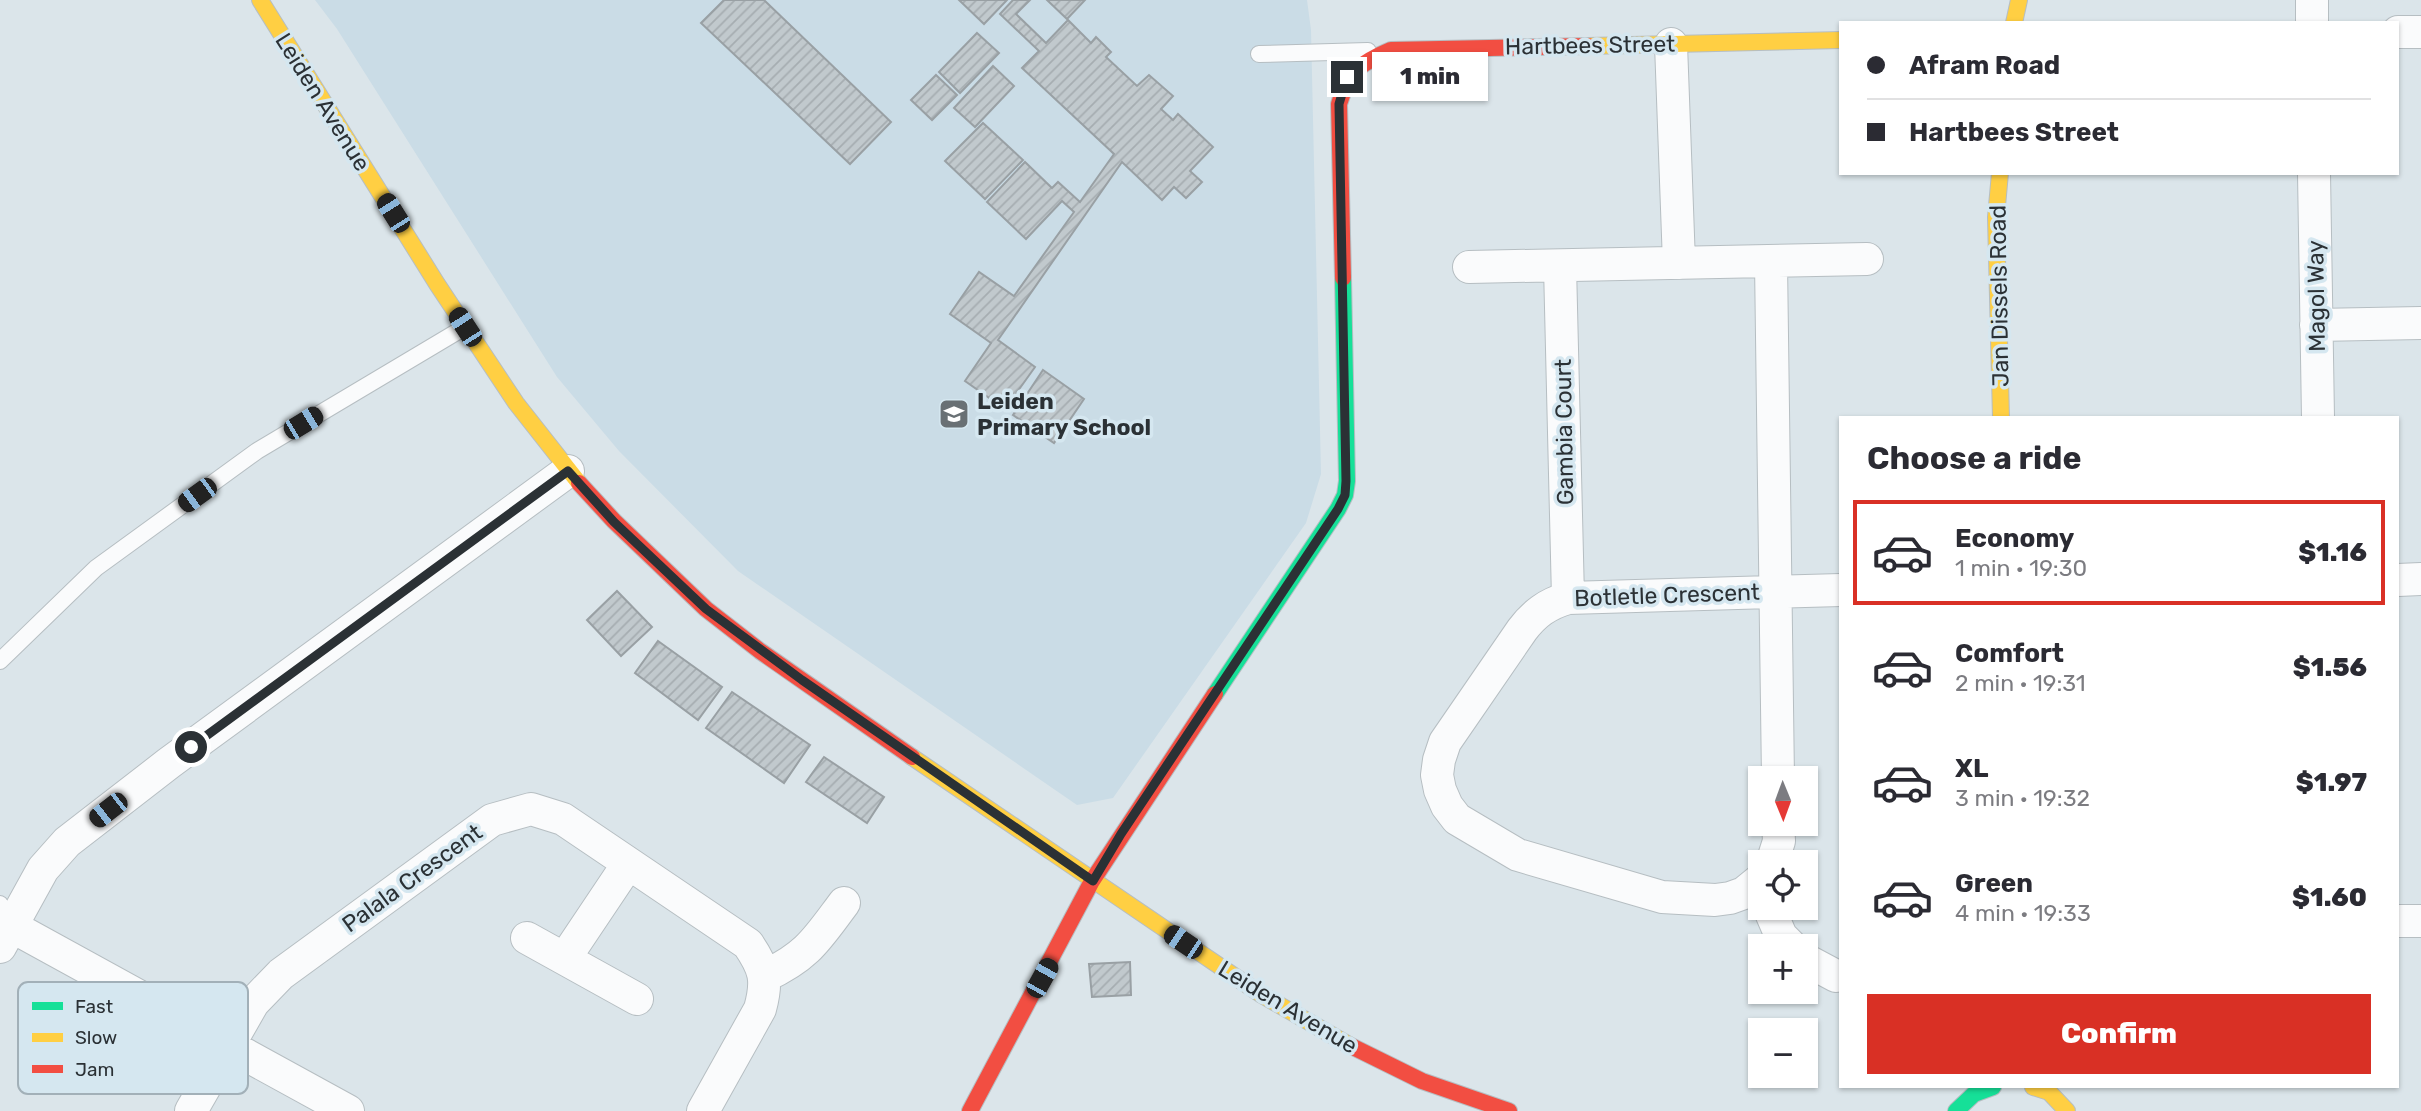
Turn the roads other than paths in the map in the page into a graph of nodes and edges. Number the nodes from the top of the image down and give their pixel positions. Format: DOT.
graph roads {
  1 [pos="260,0"];
  2 [pos="2019,0"];
  3 [pos="2312,0"];
  4 [pos="2014,21"];
  5 [pos="2312,21"];
  6 [pos="2399,32"];
  7 [pos="2421,32"];
  8 [pos="1839,40"];
  9 [pos="1671,44"];
  10 [pos="1391,50"];
  11 [pos="1259,54"];
  12 [pos="2000,175"];
  13 [pos="2314,175"];
  14 [pos="1867,260"];
  15 [pos="1771,262"];
  16 [pos="1679,263"];
  17 [pos="1560,266"];
  18 [pos="1469,267"];
  19 [pos="2421,323"];
  20 [pos="2316,325"];
  21 [pos="465,327"];
  22 [pos="2001,416"];
  23 [pos="2318,416"];
  24 [pos="568,471"];
  25 [pos="2421,579"];
  26 [pos="2399,580"];
  27 [pos="1839,590"];
  28 [pos="1774,591"];
  29 [pos="1568,598"];
  30 [pos="0,661"];
  31 [pos="1778,766"];
  32 [pos="628,864"];
  33 [pos="1093,881"];
  34 [pos="1748,891"];
  35 [pos="844,902"];
  36 [pos="2399,921"];
  37 [pos="2421,921"];
  38 [pos="4,926"];
  39 [pos="527,938"];
  40 [pos="565,958"];
  41 [pos="1818,966"];
  42 [pos="765,976"];
  43 [pos="1836,976"];
  44 [pos="109,982"];
  45 [pos="637,999"];
  46 [pos="248,1011"];
  47 [pos="248,1056"];
  48 [pos="2048,1089"];
  49 [pos="1975,1090"];
  50 [pos="201,1094"];
  51 [pos="191,1111"];
  52 [pos="348,1111"];
  53 [pos="703,1111"];
  54 [pos="970,1111"];
  55 [pos="1509,1111"];
  56 [pos="1956,1111"];
  57 [pos="2067,1111"];
  1 -- 21 [label="street, Leiden Avenue"];
  2 -- 4 [label="street"];
  3 -- 5 [label="street"];
  6 -- 7 [label="street"];
  8 -- 9 [label="street, Hartbees Street"];
  9 -- 10 [label="street, Hartbees Street"];
  9 -- 16 [label="street"];
  10 -- 11 [label="lane"];
  10 -- 33 [label="street, Hartbees Street"];
  12 -- 22 [label="street, Jan Dissels Road"];
  13 -- 20 [label="street, Magol Way"];
  14 -- 15 [label="street"];
  15 -- 16 [label="street"];
  15 -- 28 [label="street"];
  16 -- 17 [label="street"];
  17 -- 18 [label="street"];
  17 -- 29 [label="street, Gambia Court"];
  19 -- 20 [label="street"];
  20 -- 23 [label="street, Magol Way"];
  21 -- 24 [label="street, Leiden Avenue"];
  21 -- 30 [label="lane"];
  24 -- 33 [label="street, Leiden Avenue"];
  24 -- 38 [label="street"];
  25 -- 26 [label="street"];
  27 -- 28 [label="street, Botletle Crescent"];
  28 -- 29 [label="street, Botletle Crescent"];
  28 -- 31 [label="street, Botletle Crescent"];
  29 -- 34 [label="street, Botletle Crescent"];
  32 -- 40 [label="street"];
  32 -- 42 [label="street, Palala Crescent"];
  32 -- 46 [label="street, Palala Crescent"];
  33 -- 54 [label="street, Hartbees Street"];
  33 -- 55 [label="street, Leiden Avenue"];
  35 -- 42 [label="street"];
  36 -- 37 [label="street"];
  38 -- 44 [label="street"];
  39 -- 40 [label="street"];
  40 -- 45 [label="street"];
  41 -- 43 [label="street"];
  42 -- 53 [label="street"];
  47 -- 52 [label="street"];
  48 -- 57 [label="street"];
  49 -- 56 [label="street"];
  50 -- 51 [label="street, Palala Crescent"];
}
